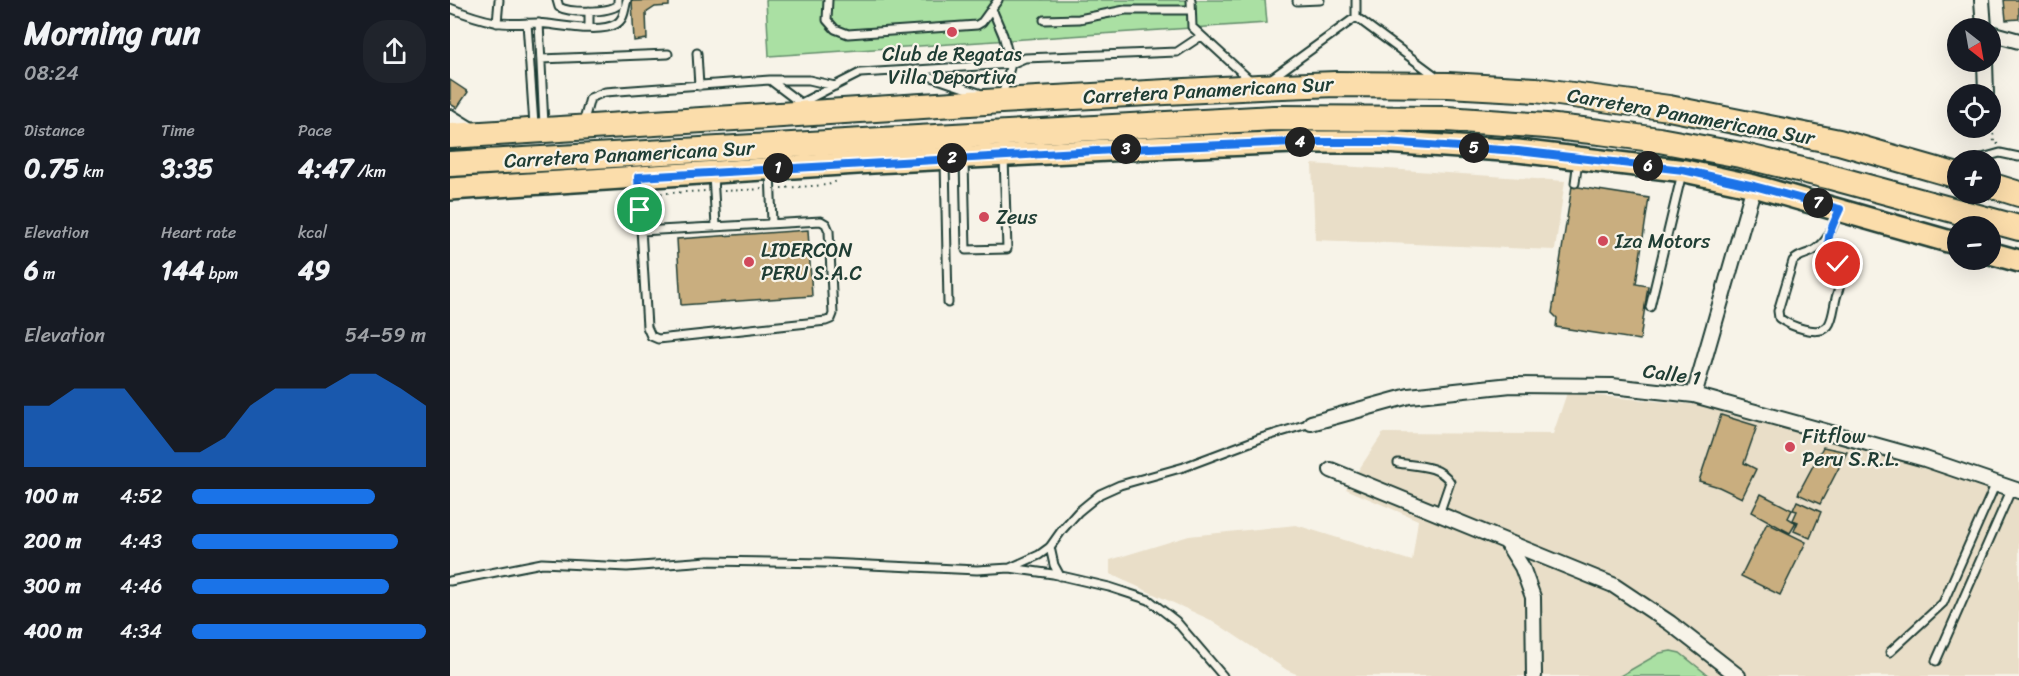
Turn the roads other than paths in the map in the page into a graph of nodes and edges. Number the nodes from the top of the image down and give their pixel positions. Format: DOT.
graph roads {
  1 [pos="499,0"];
  2 [pos="557,0"];
  3 [pos="618,0"];
  4 [pos="627,0"];
  5 [pos="828,0"];
  6 [pos="998,0"];
  7 [pos="1156,0"];
  8 [pos="1191,0"];
  9 [pos="1320,0"];
  10 [pos="1356,0"];
  11 [pos="1982,0"];
  12 [pos="1297,1"];
  13 [pos="450,8"];
  14 [pos="992,9"];
  15 [pos="1156,9"];
  16 [pos="1191,10"];
  17 [pos="589,11"];
  18 [pos="1356,16"];
  19 [pos="1983,18"];
  20 [pos="1044,20"];
  21 [pos="497,23"];
  22 [pos="527,23"];
  23 [pos="539,23"];
  24 [pos="590,28"];
  25 [pos="1202,36"];
  26 [pos="2001,36"];
  27 [pos="2019,41"];
  28 [pos="697,53"];
  29 [pos="668,54"];
  30 [pos="541,59"];
  31 [pos="1011,64"];
  32 [pos="911,70"];
  33 [pos="770,80"];
  34 [pos="699,86"];
  35 [pos="835,86"];
  36 [pos="1448,86"];
  37 [pos="1259,87"];
  38 [pos="1001,101"];
  39 [pos="806,108"];
  40 [pos="450,117"];
  41 [pos="582,128"];
  42 [pos="539,130"];
  43 [pos="478,134"];
  44 [pos="450,136"];
  45 [pos="2001,153"];
  46 [pos="1004,156"];
  47 [pos="2019,157"];
  48 [pos="954,158"];
  49 [pos="1578,158"];
  50 [pos="450,164"];
  51 [pos="770,169"];
  52 [pos="1683,170"];
  53 [pos="1947,171"];
  54 [pos="712,172"];
  55 [pos="638,177"];
  56 [pos="1575,183"];
  57 [pos="1754,186"];
  58 [pos="2001,188"];
  59 [pos="450,189"];
  60 [pos="2019,194"];
  61 [pos="1840,209"];
  62 [pos="772,223"];
  63 [pos="716,226"];
  64 [pos="2019,228"];
  65 [pos="641,231"];
  66 [pos="1827,240"];
  67 [pos="1947,240"];
  68 [pos="2001,256"];
  69 [pos="2019,261"];
  70 [pos="948,303"];
  71 [pos="1650,307"];
  72 [pos="1695,395"];
  73 [pos="1311,423"];
  74 [pos="1398,463"];
  75 [pos="1331,470"];
  76 [pos="1995,483"];
  77 [pos="2016,489"];
  78 [pos="1439,514"];
  79 [pos="1507,543"];
  80 [pos="1050,547"];
  81 [pos="1010,568"];
  82 [pos="1060,576"];
  83 [pos="450,581"];
  84 [pos="1890,652"];
  85 [pos="1936,661"];
  86 [pos="1223,676"];
  87 [pos="1534,676"];
  88 [pos="1738,676"];
  1 -- 21 [label="lane"];
  2 -- 17 [label="lane"];
  3 -- 17 [label="lane"];
  4 -- 24 [label="lane"];
  5 -- 14 [label="lane"];
  6 -- 14 [label="lane"];
  7 -- 15 [label="lane"];
  8 -- 16 [label="lane"];
  9 -- 12 [label="lane"];
  10 -- 18 [label="lane"];
  11 -- 19 [label="street"];
  13 -- 21 [label="lane"];
  14 -- 31 [label="lane"];
  15 -- 16 [label="lane"];
  15 -- 20 [label="lane"];
  16 -- 25 [label="lane"];
  17 -- 24 [label="lane"];
  18 -- 36 [label="lane"];
  18 -- 37 [label="lane"];
  21 -- 22 [label="lane"];
  22 -- 23 [label="lane"];
  22 -- 42 [label="lane"];
  23 -- 24 [label="lane"];
  23 -- 30 [label="lane"];
  25 -- 31 [label="lane"];
  25 -- 37 [label="lane"];
  26 -- 27 [label="street"];
  28 -- 34 [label="lane"];
  29 -- 30 [label="lane"];
  30 -- 42 [label="lane"];
  31 -- 32 [label="lane"];
  31 -- 38 [label="lane"];
  32 -- 35 [label="lane"];
  32 -- 38 [label="lane"];
  33 -- 34 [label="lane"];
  33 -- 35 [label="lane"];
  33 -- 39 [label="lane"];
  34 -- 41 [label="lane"];
  35 -- 39 [label="lane"];
  36 -- 37 [label="highway, Carretera Panamericana Sur"];
  36 -- 53 [label="highway, Carretera Panamericana Sur"];
  37 -- 38 [label="highway, Carretera Panamericana Sur"];
  38 -- 39 [label="highway, Carretera Panamericana Sur"];
  39 -- 41 [label="highway, Carretera Panamericana Sur"];
  40 -- 43 [label="street"];
  41 -- 42 [label="highway, Carretera Panamericana Sur"];
  42 -- 43 [label="highway, Carretera Panamericana Sur"];
  43 -- 44 [label="highway, Carretera Panamericana Sur"];
  45 -- 47 [label="lane"];
  46 -- 48 [label="main road"];
  46 -- 48 [label="lane"];
  46 -- 49 [label="main road"];
  48 -- 51 [label="main road"];
  48 -- 70 [label="lane"];
  49 -- 52 [label="main road"];
  49 -- 56 [label="lane"];
  50 -- 64 [label="highway, Carretera Panamericana Sur"];
  51 -- 54 [label="main road"];
  51 -- 62 [label="lane"];
  52 -- 57 [label="main road"];
  52 -- 71 [label="lane"];
  54 -- 55 [label="main road"];
  54 -- 63 [label="lane"];
  55 -- 59 [label="main road"];
  55 -- 65 [label="lane"];
  57 -- 61 [label="main road"];
  57 -- 72 [label="street"];
  58 -- 60 [label="highway"];
  61 -- 66 [label="lane"];
  61 -- 67 [label="main road"];
  62 -- 63 [label="lane"];
  62 -- 65 [label="lane"];
  63 -- 65 [label="lane"];
  66 -- 66 [label="lane"];
  68 -- 69 [label="main road"];
  72 -- 73 [label="street, Calle 1"];
  72 -- 76 [label="street, Calle 1"];
  73 -- 80 [label="lane"];
  74 -- 78 [label="lane"];
  75 -- 78 [label="street"];
  76 -- 77 [label="street, Calle 1"];
  76 -- 84 [label="lane"];
  77 -- 85 [label="lane"];
  78 -- 79 [label="street"];
  79 -- 87 [label="street"];
  79 -- 88 [label="street"];
  80 -- 81 [label="lane"];
  80 -- 82 [label="lane"];
  81 -- 82 [label="lane"];
  81 -- 83 [label="lane"];
  82 -- 86 [label="lane"];
}
